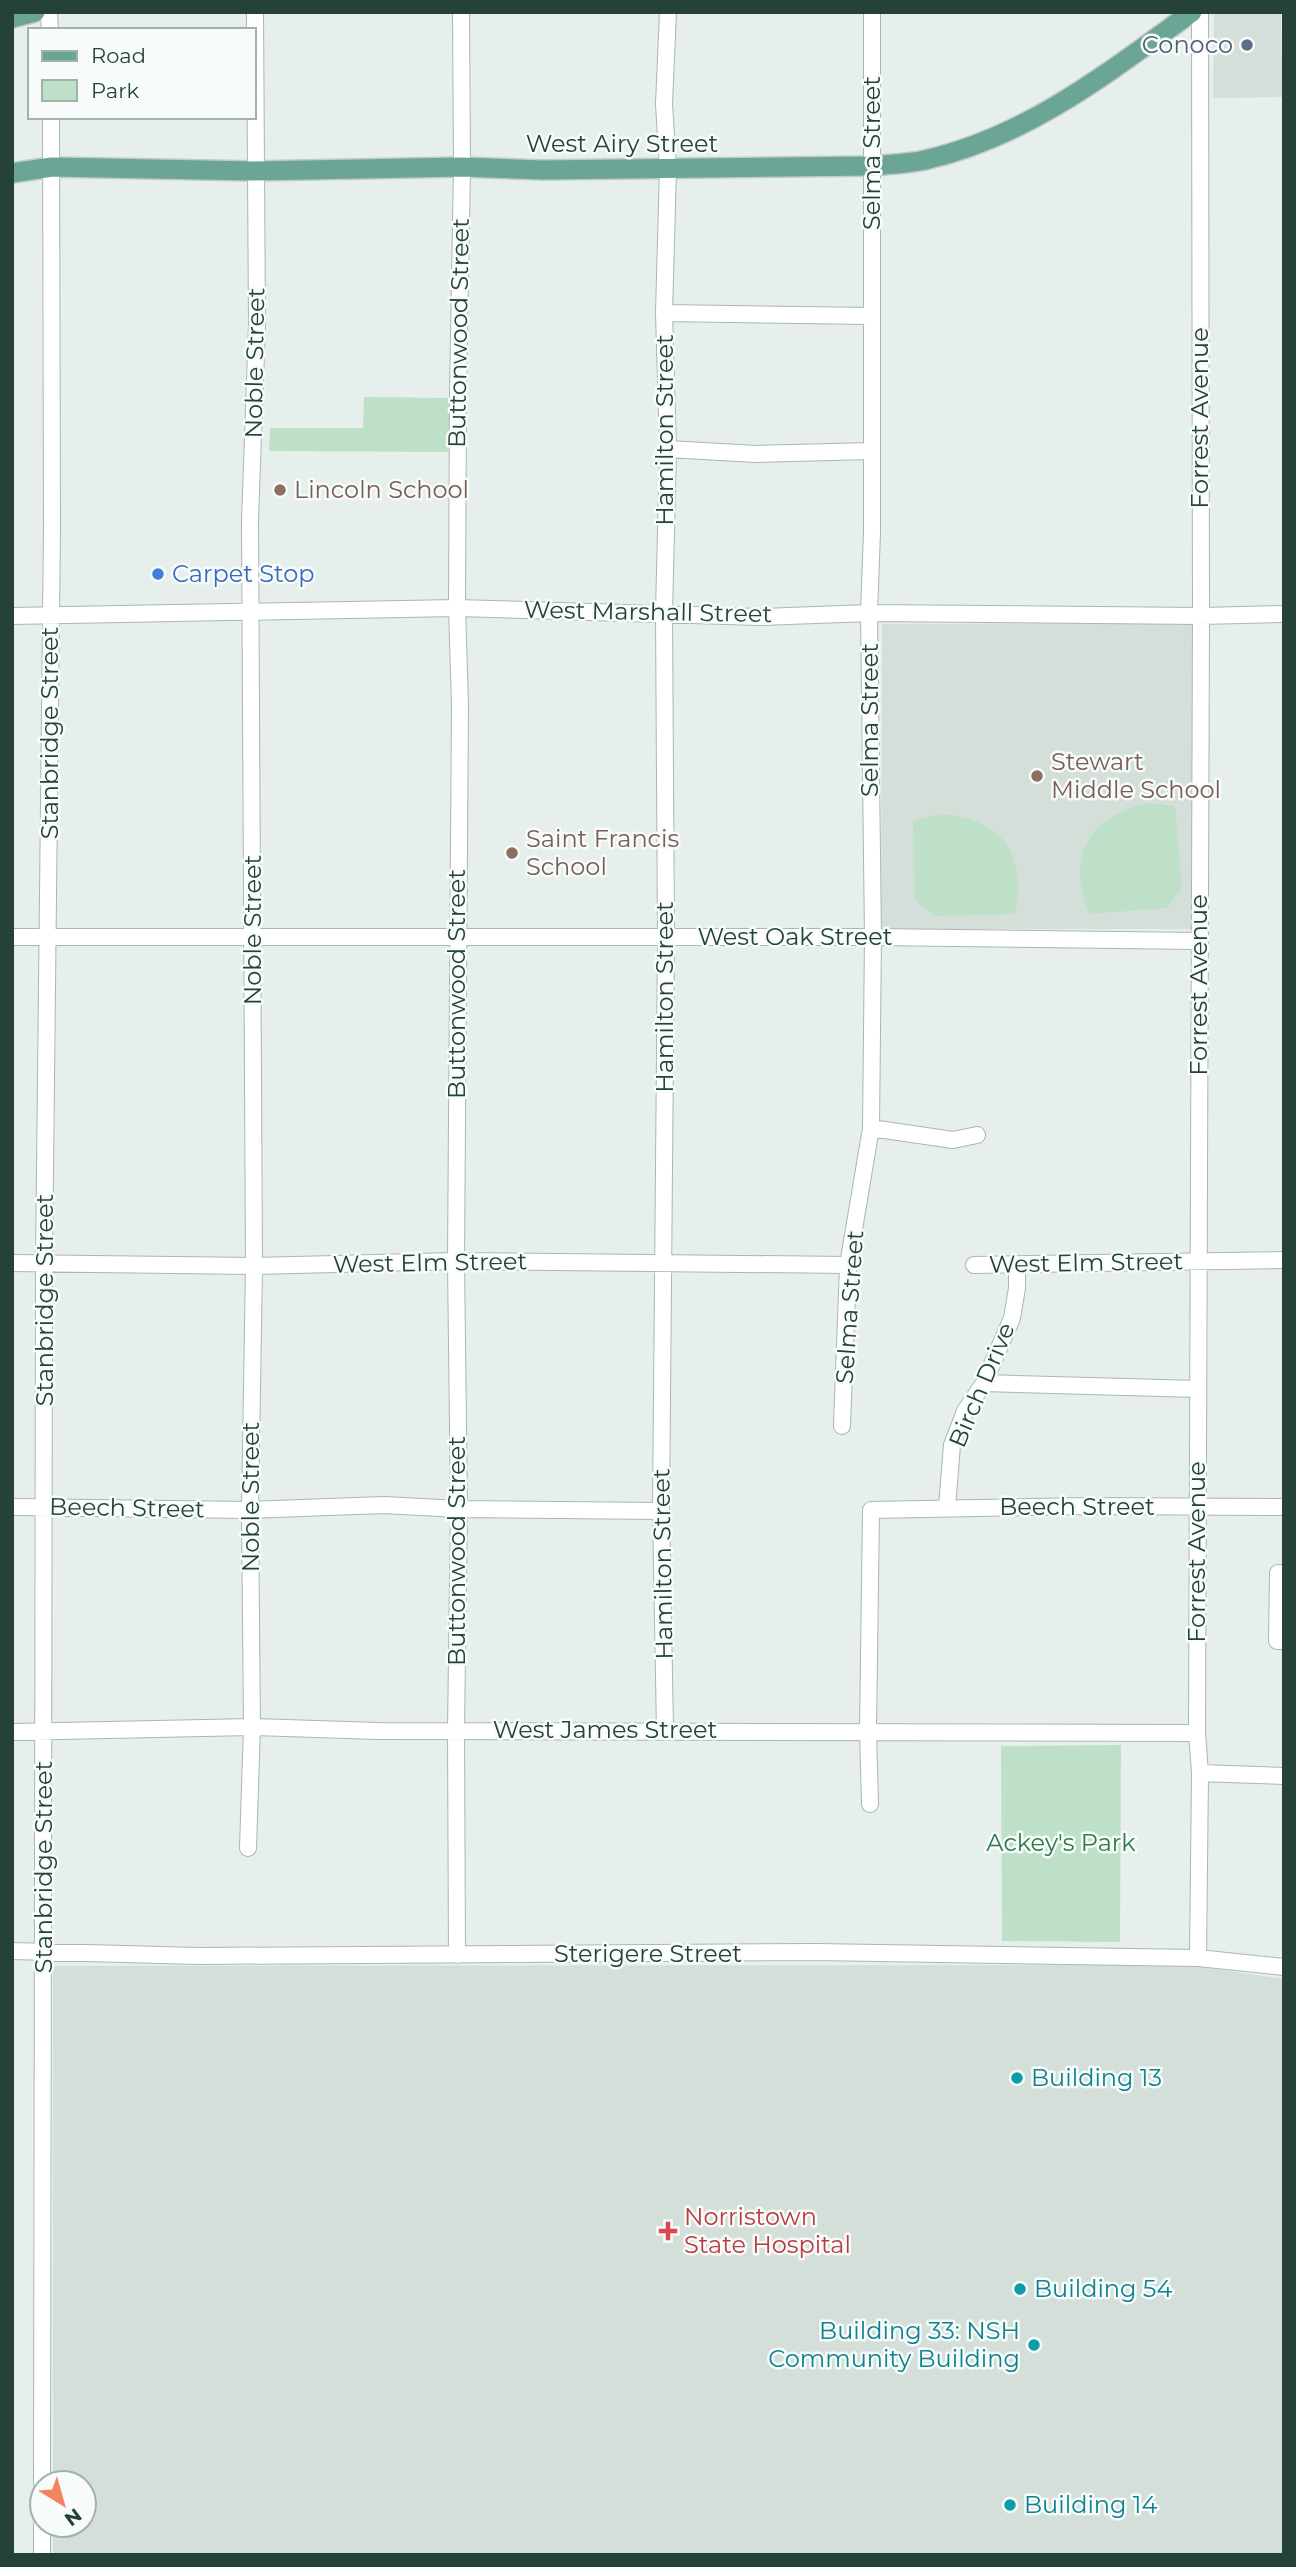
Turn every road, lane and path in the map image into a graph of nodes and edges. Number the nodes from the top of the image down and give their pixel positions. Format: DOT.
graph roads {
  1 [pos="36,12"];
  2 [pos="461,12"];
  3 [pos="668,12"];
  4 [pos="872,12"];
  5 [pos="1192,12"];
  6 [pos="1200,12"];
  7 [pos="12,18"];
  8 [pos="51,119"];
  9 [pos="254,119"];
  10 [pos="871,166"];
  11 [pos="52,167"];
  12 [pos="461,167"];
  13 [pos="668,169"];
  14 [pos="254,171"];
  15 [pos="12,173"];
  16 [pos="664,313"];
  17 [pos="872,316"];
  18 [pos="668,449"];
  19 [pos="872,451"];
  20 [pos="457,608"];
  21 [pos="664,612"];
  22 [pos="252,613"];
  23 [pos="869,613"];
  24 [pos="1284,614"];
  25 [pos="12,616"];
  26 [pos="50,617"];
  27 [pos="1201,617"];
  28 [pos="12,937"];
  29 [pos="253,937"];
  30 [pos="666,937"];
  31 [pos="873,937"];
  32 [pos="48,938"];
  33 [pos="456,938"];
  34 [pos="1199,941"];
  35 [pos="871,1128"];
  36 [pos="977,1135"];
  37 [pos="1284,1260"];
  38 [pos="456,1261"];
  39 [pos="663,1262"];
  40 [pos="1198,1262"];
  41 [pos="12,1264"];
  42 [pos="44,1264"];
  43 [pos="1017,1264"];
  44 [pos="848,1265"];
  45 [pos="974,1265"];
  46 [pos="254,1266"];
  47 [pos="984,1383"];
  48 [pos="1198,1389"];
  49 [pos="842,1426"];
  50 [pos="12,1507"];
  51 [pos="44,1507"];
  52 [pos="947,1507"];
  53 [pos="1284,1507"];
  54 [pos="1198,1508"];
  55 [pos="459,1509"];
  56 [pos="250,1510"];
  57 [pos="661,1511"];
  58 [pos="1284,1573"];
  59 [pos="1284,1642"];
  60 [pos="252,1727"];
  61 [pos="456,1730"];
  62 [pos="665,1730"];
  63 [pos="44,1731"];
  64 [pos="868,1731"];
  65 [pos="12,1732"];
  66 [pos="1197,1732"];
  67 [pos="1200,1773"];
  68 [pos="1284,1776"];
  69 [pos="870,1804"];
  70 [pos="248,1848"];
  71 [pos="12,1951"];
  72 [pos="44,1951"];
  73 [pos="457,1955"];
  74 [pos="1198,1958"];
  75 [pos="1284,1967"];
  76 [pos="43,2469"];
  1 -- 7 [label="main road"];
  2 -- 12 [label="street, Buttonwood Street"];
  3 -- 13 [label="street, Hamilton Street"];
  4 -- 10 [label="street, Selma Street"];
  5 -- 10 [label="main road, West Airy Street"];
  6 -- 27 [label="street, Forrest Avenue"];
  8 -- 11 [label="street, Stanbridge Street"];
  9 -- 14 [label="street, Noble Street"];
  10 -- 13 [label="main road, West Airy Street"];
  10 -- 17 [label="street, Selma Street"];
  11 -- 14 [label="main road, West Airy Street"];
  11 -- 15 [label="main road, West Airy Street"];
  11 -- 26 [label="street, Stanbridge Street"];
  12 -- 13 [label="main road, West Airy Street"];
  12 -- 14 [label="main road, West Airy Street"];
  12 -- 20 [label="street, Buttonwood Street"];
  13 -- 16 [label="street, Hamilton Street"];
  14 -- 22 [label="street, Noble Street"];
  16 -- 17 [label="street"];
  16 -- 18 [label="street, Hamilton Street"];
  17 -- 19 [label="street, Selma Street"];
  18 -- 19 [label="street"];
  18 -- 21 [label="street, Hamilton Street"];
  19 -- 23 [label="street, Selma Street"];
  20 -- 21 [label="street, West Marshall Street"];
  20 -- 22 [label="street, West Marshall Street"];
  20 -- 33 [label="street, Buttonwood Street"];
  21 -- 23 [label="street, West Marshall Street"];
  21 -- 30 [label="street, Hamilton Street"];
  22 -- 26 [label="street, West Marshall Street"];
  22 -- 29 [label="street, Noble Street"];
  23 -- 27 [label="street, West Marshall Street"];
  23 -- 31 [label="street, Selma Street"];
  24 -- 27 [label="street, West Marshall Street"];
  25 -- 26 [label="street, West Marshall Street"];
  26 -- 32 [label="street, Stanbridge Street"];
  27 -- 34 [label="street, Forrest Avenue"];
  28 -- 32 [label="street, West Oak Street"];
  29 -- 32 [label="street, West Oak Street"];
  29 -- 33 [label="street, West Oak Street"];
  29 -- 46 [label="street, Noble Street"];
  30 -- 31 [label="street, West Oak Street"];
  30 -- 33 [label="street, West Oak Street"];
  30 -- 39 [label="street, Hamilton Street"];
  31 -- 34 [label="street, West Oak Street"];
  31 -- 35 [label="street, Selma Street"];
  32 -- 42 [label="street, Stanbridge Street"];
  33 -- 38 [label="street, Buttonwood Street"];
  34 -- 40 [label="street, Forrest Avenue"];
  35 -- 36 [label="street"];
  35 -- 44 [label="street, Selma Street"];
  37 -- 40 [label="street, West Elm Street"];
  38 -- 39 [label="street, West Elm Street"];
  38 -- 46 [label="street, West Elm Street"];
  38 -- 55 [label="street, Buttonwood Street"];
  39 -- 44 [label="street, West Elm Street"];
  39 -- 57 [label="street, Hamilton Street"];
  40 -- 43 [label="street, West Elm Street"];
  40 -- 48 [label="street, Forrest Avenue"];
  41 -- 42 [label="street, West Elm Street"];
  42 -- 46 [label="street, West Elm Street"];
  42 -- 51 [label="street, Stanbridge Street"];
  43 -- 45 [label="street, West Elm Street"];
  43 -- 47 [label="street, Birch Drive"];
  44 -- 49 [label="street, Selma Street"];
  46 -- 56 [label="street, Noble Street"];
  47 -- 48 [label="street"];
  47 -- 52 [label="street, Birch Drive"];
  48 -- 54 [label="street, Forrest Avenue"];
  50 -- 51 [label="street, Beech Street"];
  51 -- 56 [label="street, Beech Street"];
  51 -- 63 [label="street, Stanbridge Street"];
  52 -- 54 [label="street, Beech Street"];
  52 -- 64 [label="street, Beech Street"];
  53 -- 54 [label="street, Beech Street"];
  54 -- 66 [label="street, Forrest Avenue"];
  55 -- 56 [label="street, Beech Street"];
  55 -- 57 [label="street, Beech Street"];
  55 -- 61 [label="street, Buttonwood Street"];
  56 -- 60 [label="street, Noble Street"];
  57 -- 62 [label="street, Hamilton Street"];
  58 -- 59 [label="street"];
  60 -- 61 [label="street, West James Street"];
  60 -- 63 [label="street, West James Street"];
  60 -- 70 [label="street, Noble Street"];
  61 -- 62 [label="street, West James Street"];
  61 -- 73 [label="street, Buttonwood Street"];
  62 -- 64 [label="street, West James Street"];
  63 -- 65 [label="street, West James Street"];
  63 -- 72 [label="street, Stanbridge Street"];
  64 -- 66 [label="street, West James Street"];
  64 -- 69 [label="street"];
  66 -- 67 [label="street, Forrest Avenue"];
  67 -- 68 [label="street"];
  67 -- 74 [label="street, Forrest Avenue"];
  71 -- 72 [label="street, Sterigere Street"];
  72 -- 73 [label="street, Sterigere Street"];
  72 -- 76 [label="street, Stanbridge Street"];
  73 -- 74 [label="street, Sterigere Street"];
  74 -- 75 [label="street, Sterigere Street"];
}
